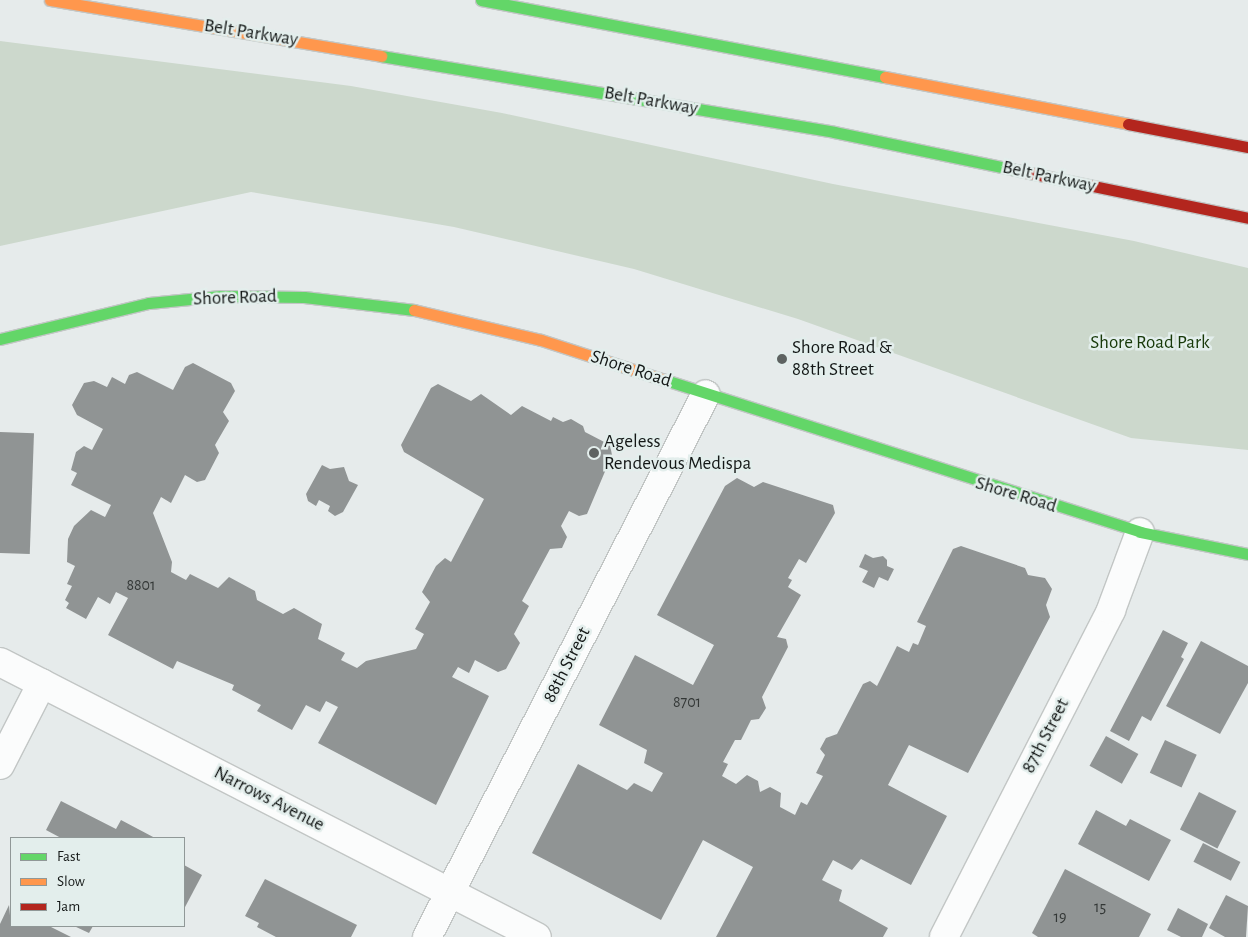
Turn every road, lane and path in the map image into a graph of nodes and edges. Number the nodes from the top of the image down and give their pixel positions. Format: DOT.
graph roads {
  1 [pos="50,0"];
  2 [pos="482,0"];
  3 [pos="1248,147"];
  4 [pos="1248,218"];
  5 [pos="0,339"];
  6 [pos="706,394"];
  7 [pos="1140,532"];
  8 [pos="1248,554"];
  9 [pos="0,662"];
  10 [pos="42,683"];
  11 [pos="0,765"];
  12 [pos="450,892"];
  13 [pos="427,937"];
  14 [pos="537,937"];
  15 [pos="944,937"];
  1 -- 4 [label="main road, Belt Parkway"];
  2 -- 3 [label="main road"];
  5 -- 6 [label="main road, Shore Road"];
  6 -- 7 [label="main road, Shore Road"];
  6 -- 12 [label="street, 88th Street"];
  7 -- 8 [label="main road, Shore Road"];
  7 -- 15 [label="street, 87th Street"];
  9 -- 10 [label="street, Narrows Avenue"];
  10 -- 11 [label="street"];
  10 -- 12 [label="street, Narrows Avenue"];
  12 -- 13 [label="street, 88th Street"];
  12 -- 14 [label="street, Narrows Avenue"];
}
